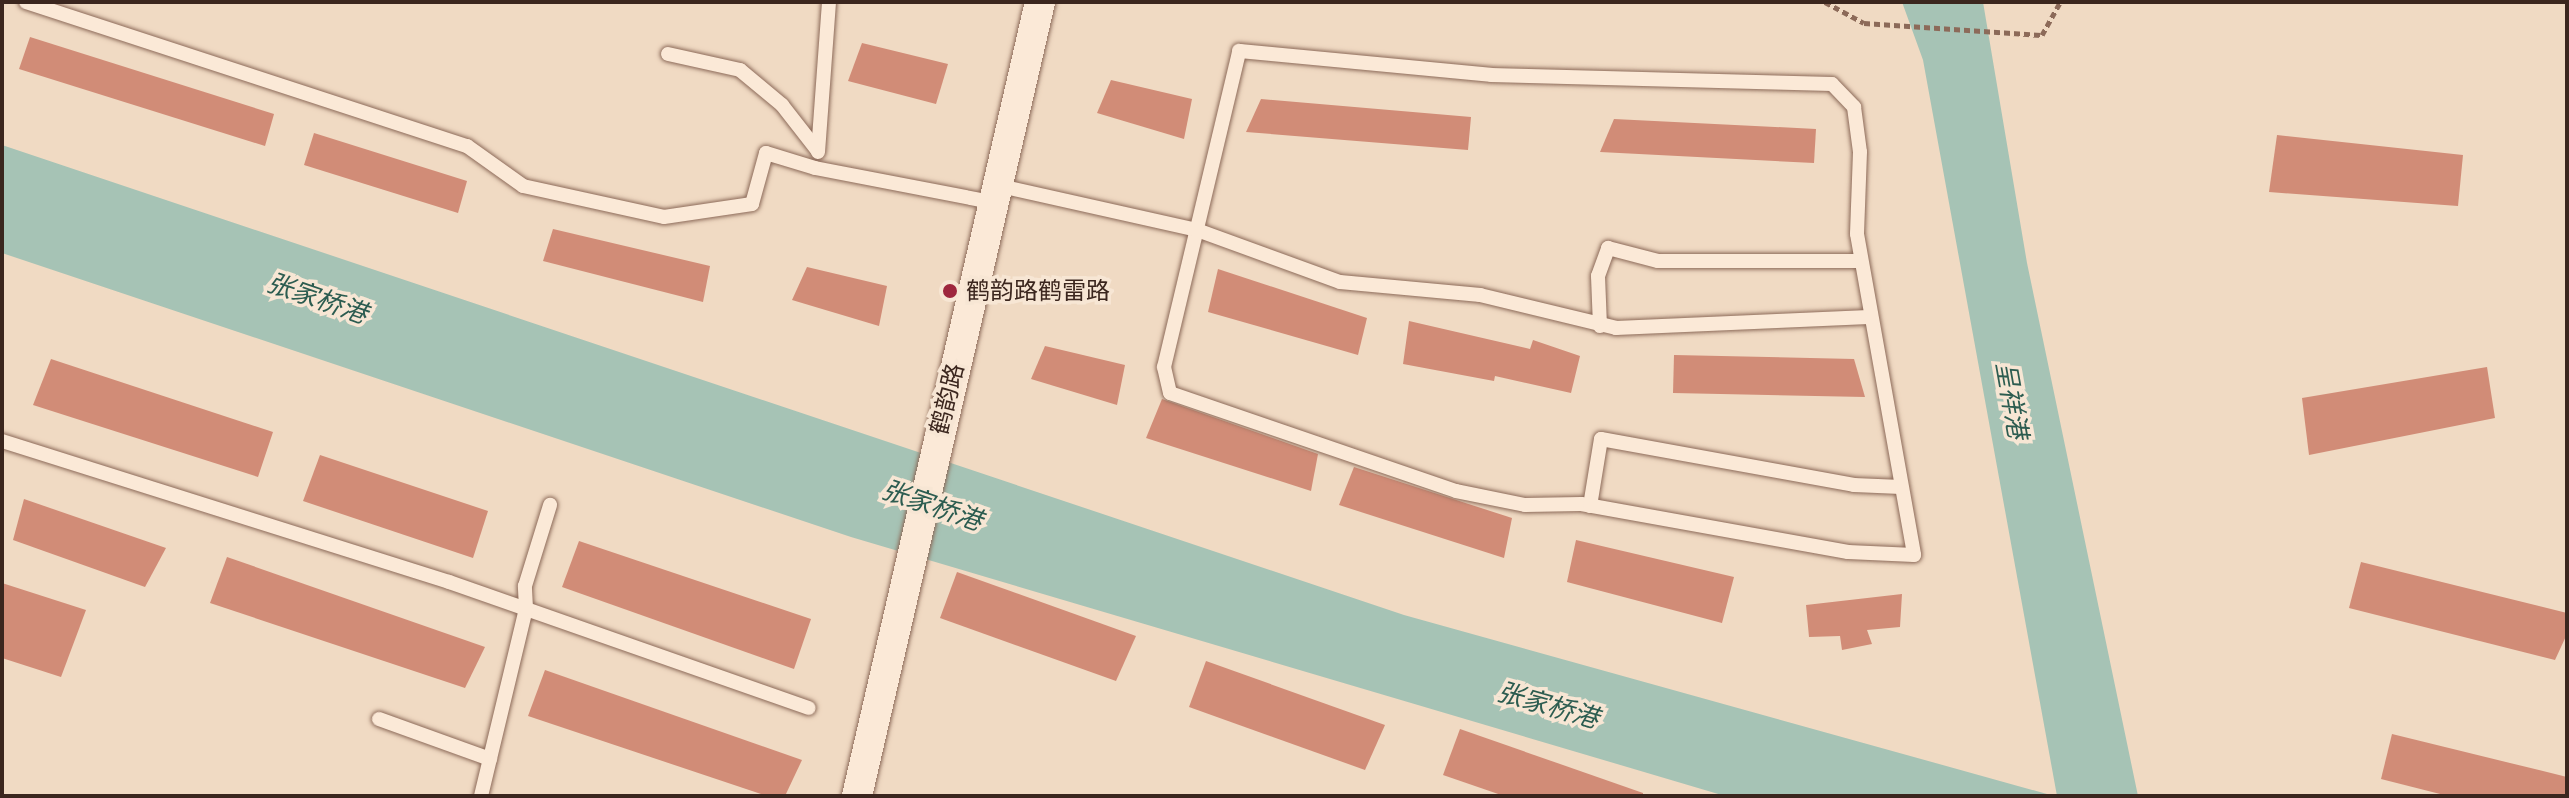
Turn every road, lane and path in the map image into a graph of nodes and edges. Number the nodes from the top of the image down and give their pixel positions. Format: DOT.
graph roads {
  1 [pos="26,2"];
  2 [pos="829,2"];
  3 [pos="1040,2"];
  4 [pos="1825,2"];
  5 [pos="2060,2"];
  6 [pos="668,54"];
  7 [pos="818,151"];
  8 [pos="815,168"];
  9 [pos="994,193"];
  10 [pos="1197,230"];
  11 [pos="1861,261"];
  12 [pos="1869,317"];
  13 [pos="1600,326"];
  14 [pos="2,441"];
  15 [pos="1901,487"];
  16 [pos="550,505"];
  17 [pos="1590,506"];
  18 [pos="526,608"];
  19 [pos="809,708"];
  20 [pos="379,719"];
  21 [pos="490,759"];
  22 [pos="481,796"];
  23 [pos="857,796"];
  1 -- 8 [label="lane"];
  2 -- 7 [label="lane"];
  3 -- 9 [label="street, 鹤韵路"];
  4 -- 5 [label="path"];
  6 -- 7 [label="lane"];
  7 -- 8 [label="lane"];
  8 -- 9 [label="lane"];
  9 -- 10 [label="lane"];
  9 -- 23 [label="street, 鹤韵路"];
  10 -- 11 [label="lane"];
  10 -- 13 [label="lane"];
  10 -- 17 [label="lane"];
  11 -- 12 [label="lane"];
  11 -- 13 [label="lane"];
  12 -- 13 [label="lane"];
  12 -- 15 [label="lane"];
  14 -- 18 [label="lane"];
  15 -- 17 [label="lane"];
  15 -- 17 [label="lane"];
  16 -- 18 [label="lane"];
  18 -- 19 [label="lane"];
  18 -- 21 [label="lane"];
  20 -- 21 [label="lane"];
  21 -- 22 [label="lane"];
}
